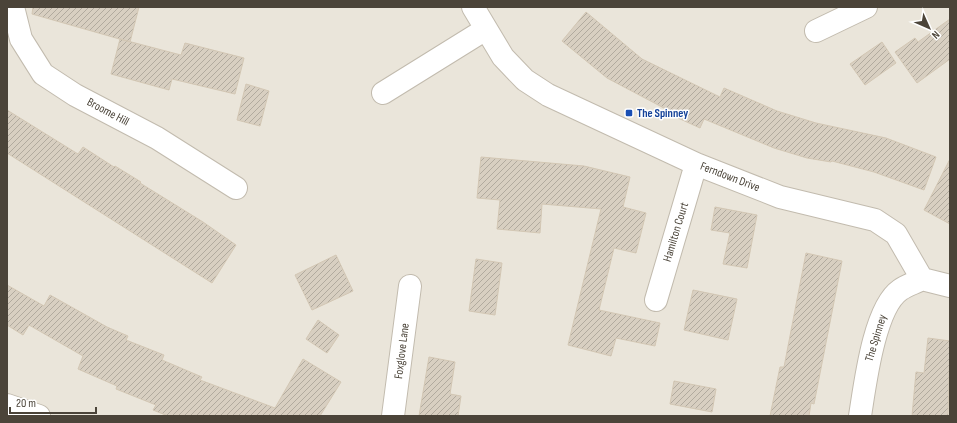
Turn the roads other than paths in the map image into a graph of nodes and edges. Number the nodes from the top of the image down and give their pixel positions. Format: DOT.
graph roads {
  1 [pos="13,7"];
  2 [pos="473,7"];
  3 [pos="866,7"];
  4 [pos="486,29"];
  5 [pos="816,31"];
  6 [pos="383,93"];
  7 [pos="696,164"];
  8 [pos="236,188"];
  9 [pos="922,279"];
  10 [pos="410,286"];
  11 [pos="950,286"];
  12 [pos="656,300"];
  13 [pos="7,404"];
  14 [pos="39,416"];
  15 [pos="393,416"];
  16 [pos="860,416"];
  1 -- 8 [label="street, Broome Hill"];
  2 -- 4 [label="street, Ferndown Drive"];
  3 -- 5 [label="street"];
  4 -- 6 [label="street"];
  4 -- 7 [label="street, Ferndown Drive"];
  7 -- 9 [label="street, Ferndown Drive"];
  7 -- 12 [label="street, Hamilton Court"];
  9 -- 11 [label="street"];
  9 -- 16 [label="street, The Spinney"];
  10 -- 15 [label="street, Foxglove Lane"];
  13 -- 14 [label="street"];
}
